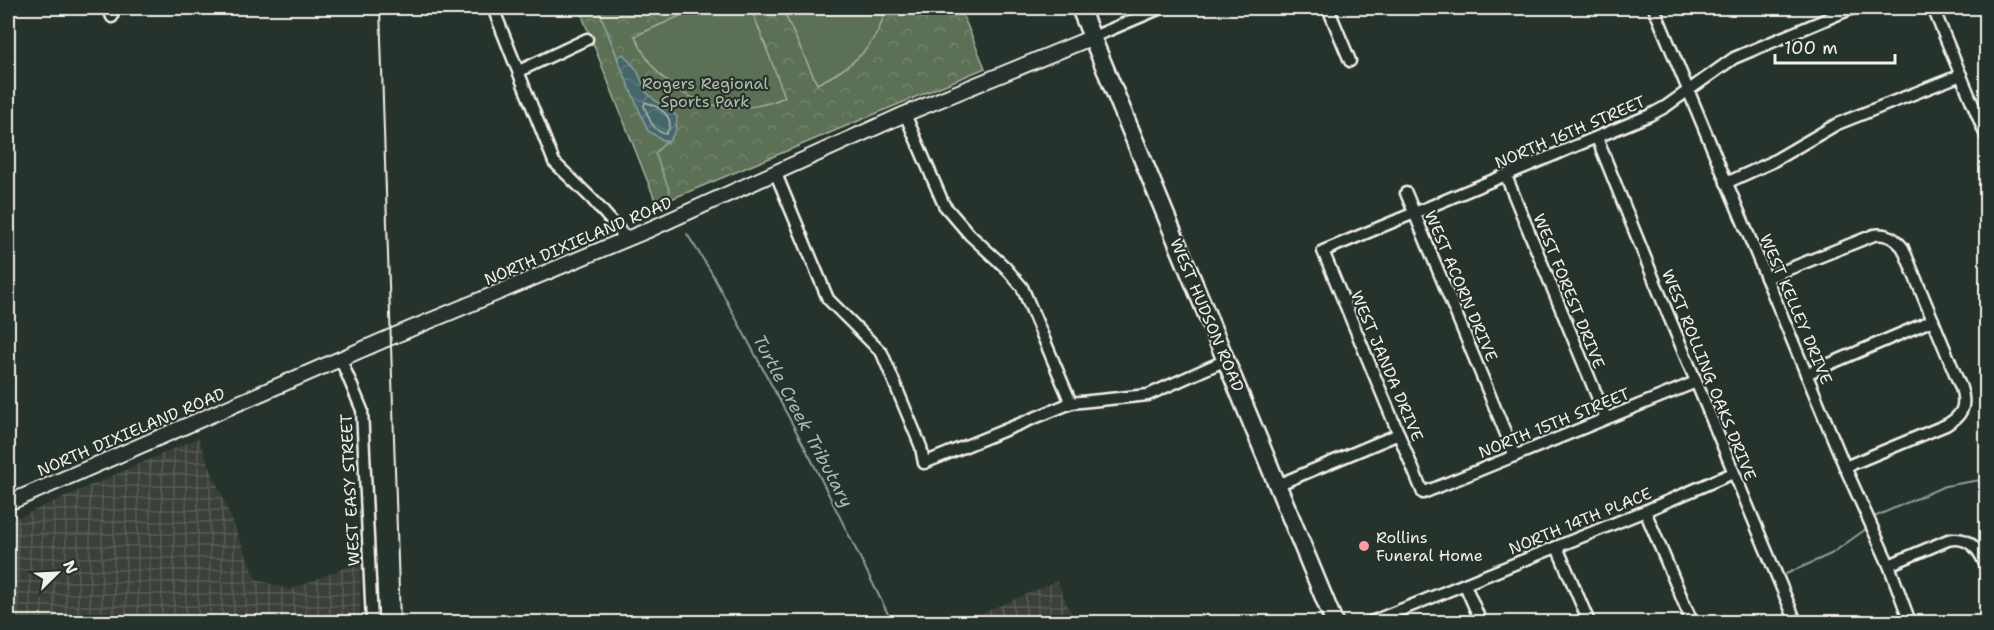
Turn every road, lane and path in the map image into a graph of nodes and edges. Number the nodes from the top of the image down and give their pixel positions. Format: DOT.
graph roads {
  1 [pos="493,8"];
  2 [pos="1080,8"];
  3 [pos="1161,8"];
  4 [pos="1328,8"];
  5 [pos="1654,8"];
  6 [pos="1852,8"];
  7 [pos="1933,8"];
  8 [pos="1093,37"];
  9 [pos="587,39"];
  10 [pos="1350,61"];
  11 [pos="519,71"];
  12 [pos="1961,75"];
  13 [pos="1688,90"];
  14 [pos="905,114"];
  15 [pos="1986,136"];
  16 [pos="1597,138"];
  17 [pos="776,174"];
  18 [pos="1506,176"];
  19 [pos="1726,183"];
  20 [pos="1406,193"];
  21 [pos="1414,212"];
  22 [pos="627,239"];
  23 [pos="1323,251"];
  24 [pos="1766,278"];
  25 [pos="1933,320"];
  26 [pos="341,360"];
  27 [pos="1226,360"];
  28 [pos="1806,374"];
  29 [pos="1696,382"];
  30 [pos="1071,403"];
  31 [pos="1606,418"];
  32 [pos="1399,434"];
  33 [pos="1515,456"];
  34 [pos="1845,467"];
  35 [pos="1733,473"];
  36 [pos="1277,485"];
  37 [pos="1423,493"];
  38 [pos="8,503"];
  39 [pos="1645,511"];
  40 [pos="1557,547"];
  41 [pos="1889,565"];
  42 [pos="1986,567"];
  43 [pos="1465,585"];
  44 [pos="372,622"];
  45 [pos="1334,622"];
  46 [pos="1371,622"];
  47 [pos="1480,622"];
  48 [pos="1589,622"];
  49 [pos="1692,622"];
  50 [pos="1796,622"];
  51 [pos="1910,622"];
  1 -- 11 [label="street"];
  2 -- 8 [label="highway, WEST HUDSON ROAD"];
  3 -- 8 [label="street, NORTH DIXIELAND ROAD"];
  4 -- 10 [label="street"];
  5 -- 13 [label="street, WEST KELLEY DRIVE"];
  6 -- 13 [label="street, NORTH 16TH STREET"];
  7 -- 12 [label="street"];
  8 -- 14 [label="main road, NORTH DIXIELAND ROAD"];
  8 -- 27 [label="highway, WEST HUDSON ROAD"];
  9 -- 11 [label="street"];
  11 -- 22 [label="street"];
  12 -- 15 [label="street"];
  12 -- 19 [label="street"];
  13 -- 16 [label="street, NORTH 16TH STREET"];
  13 -- 19 [label="street, WEST KELLEY DRIVE"];
  14 -- 17 [label="main road, NORTH DIXIELAND ROAD"];
  14 -- 30 [label="street"];
  16 -- 18 [label="street, NORTH 16TH STREET"];
  16 -- 29 [label="street, WEST ROLLING OAKS DRIVE"];
  17 -- 22 [label="main road, NORTH DIXIELAND ROAD"];
  17 -- 30 [label="street"];
  18 -- 21 [label="street, NORTH 16TH STREET"];
  18 -- 31 [label="street, WEST FOREST DRIVE"];
  19 -- 24 [label="street, WEST KELLEY DRIVE"];
  20 -- 21 [label="street, WEST ACORN DRIVE"];
  21 -- 23 [label="street, NORTH 16TH STREET"];
  21 -- 33 [label="street, WEST ACORN DRIVE"];
  22 -- 26 [label="main road, NORTH DIXIELAND ROAD"];
  23 -- 32 [label="street, WEST JANDA DRIVE"];
  24 -- 25 [label="street"];
  24 -- 28 [label="street, WEST KELLEY DRIVE"];
  25 -- 28 [label="street"];
  25 -- 34 [label="street"];
  26 -- 38 [label="main road, NORTH DIXIELAND ROAD"];
  26 -- 44 [label="street, WEST EASY STREET"];
  27 -- 30 [label="street"];
  27 -- 36 [label="highway, WEST HUDSON ROAD"];
  28 -- 34 [label="street, WEST KELLEY DRIVE"];
  29 -- 31 [label="street, NORTH 15TH STREET"];
  29 -- 35 [label="street, WEST ROLLING OAKS DRIVE"];
  31 -- 33 [label="street, NORTH 15TH STREET"];
  32 -- 36 [label="street"];
  32 -- 37 [label="street, WEST JANDA DRIVE"];
  33 -- 37 [label="street, NORTH 15TH STREET"];
  34 -- 41 [label="street, WEST KELLEY DRIVE"];
  35 -- 39 [label="street, NORTH 14TH PLACE"];
  35 -- 50 [label="street, WEST ROLLING OAKS DRIVE"];
  36 -- 45 [label="highway, WEST HUDSON ROAD"];
  39 -- 40 [label="street, NORTH 14TH PLACE"];
  39 -- 49 [label="street"];
  40 -- 43 [label="street, NORTH 14TH PLACE"];
  40 -- 48 [label="street"];
  41 -- 42 [label="street"];
  41 -- 51 [label="street, WEST KELLEY DRIVE"];
  43 -- 46 [label="street, NORTH 14TH PLACE"];
  43 -- 47 [label="street"];
}
